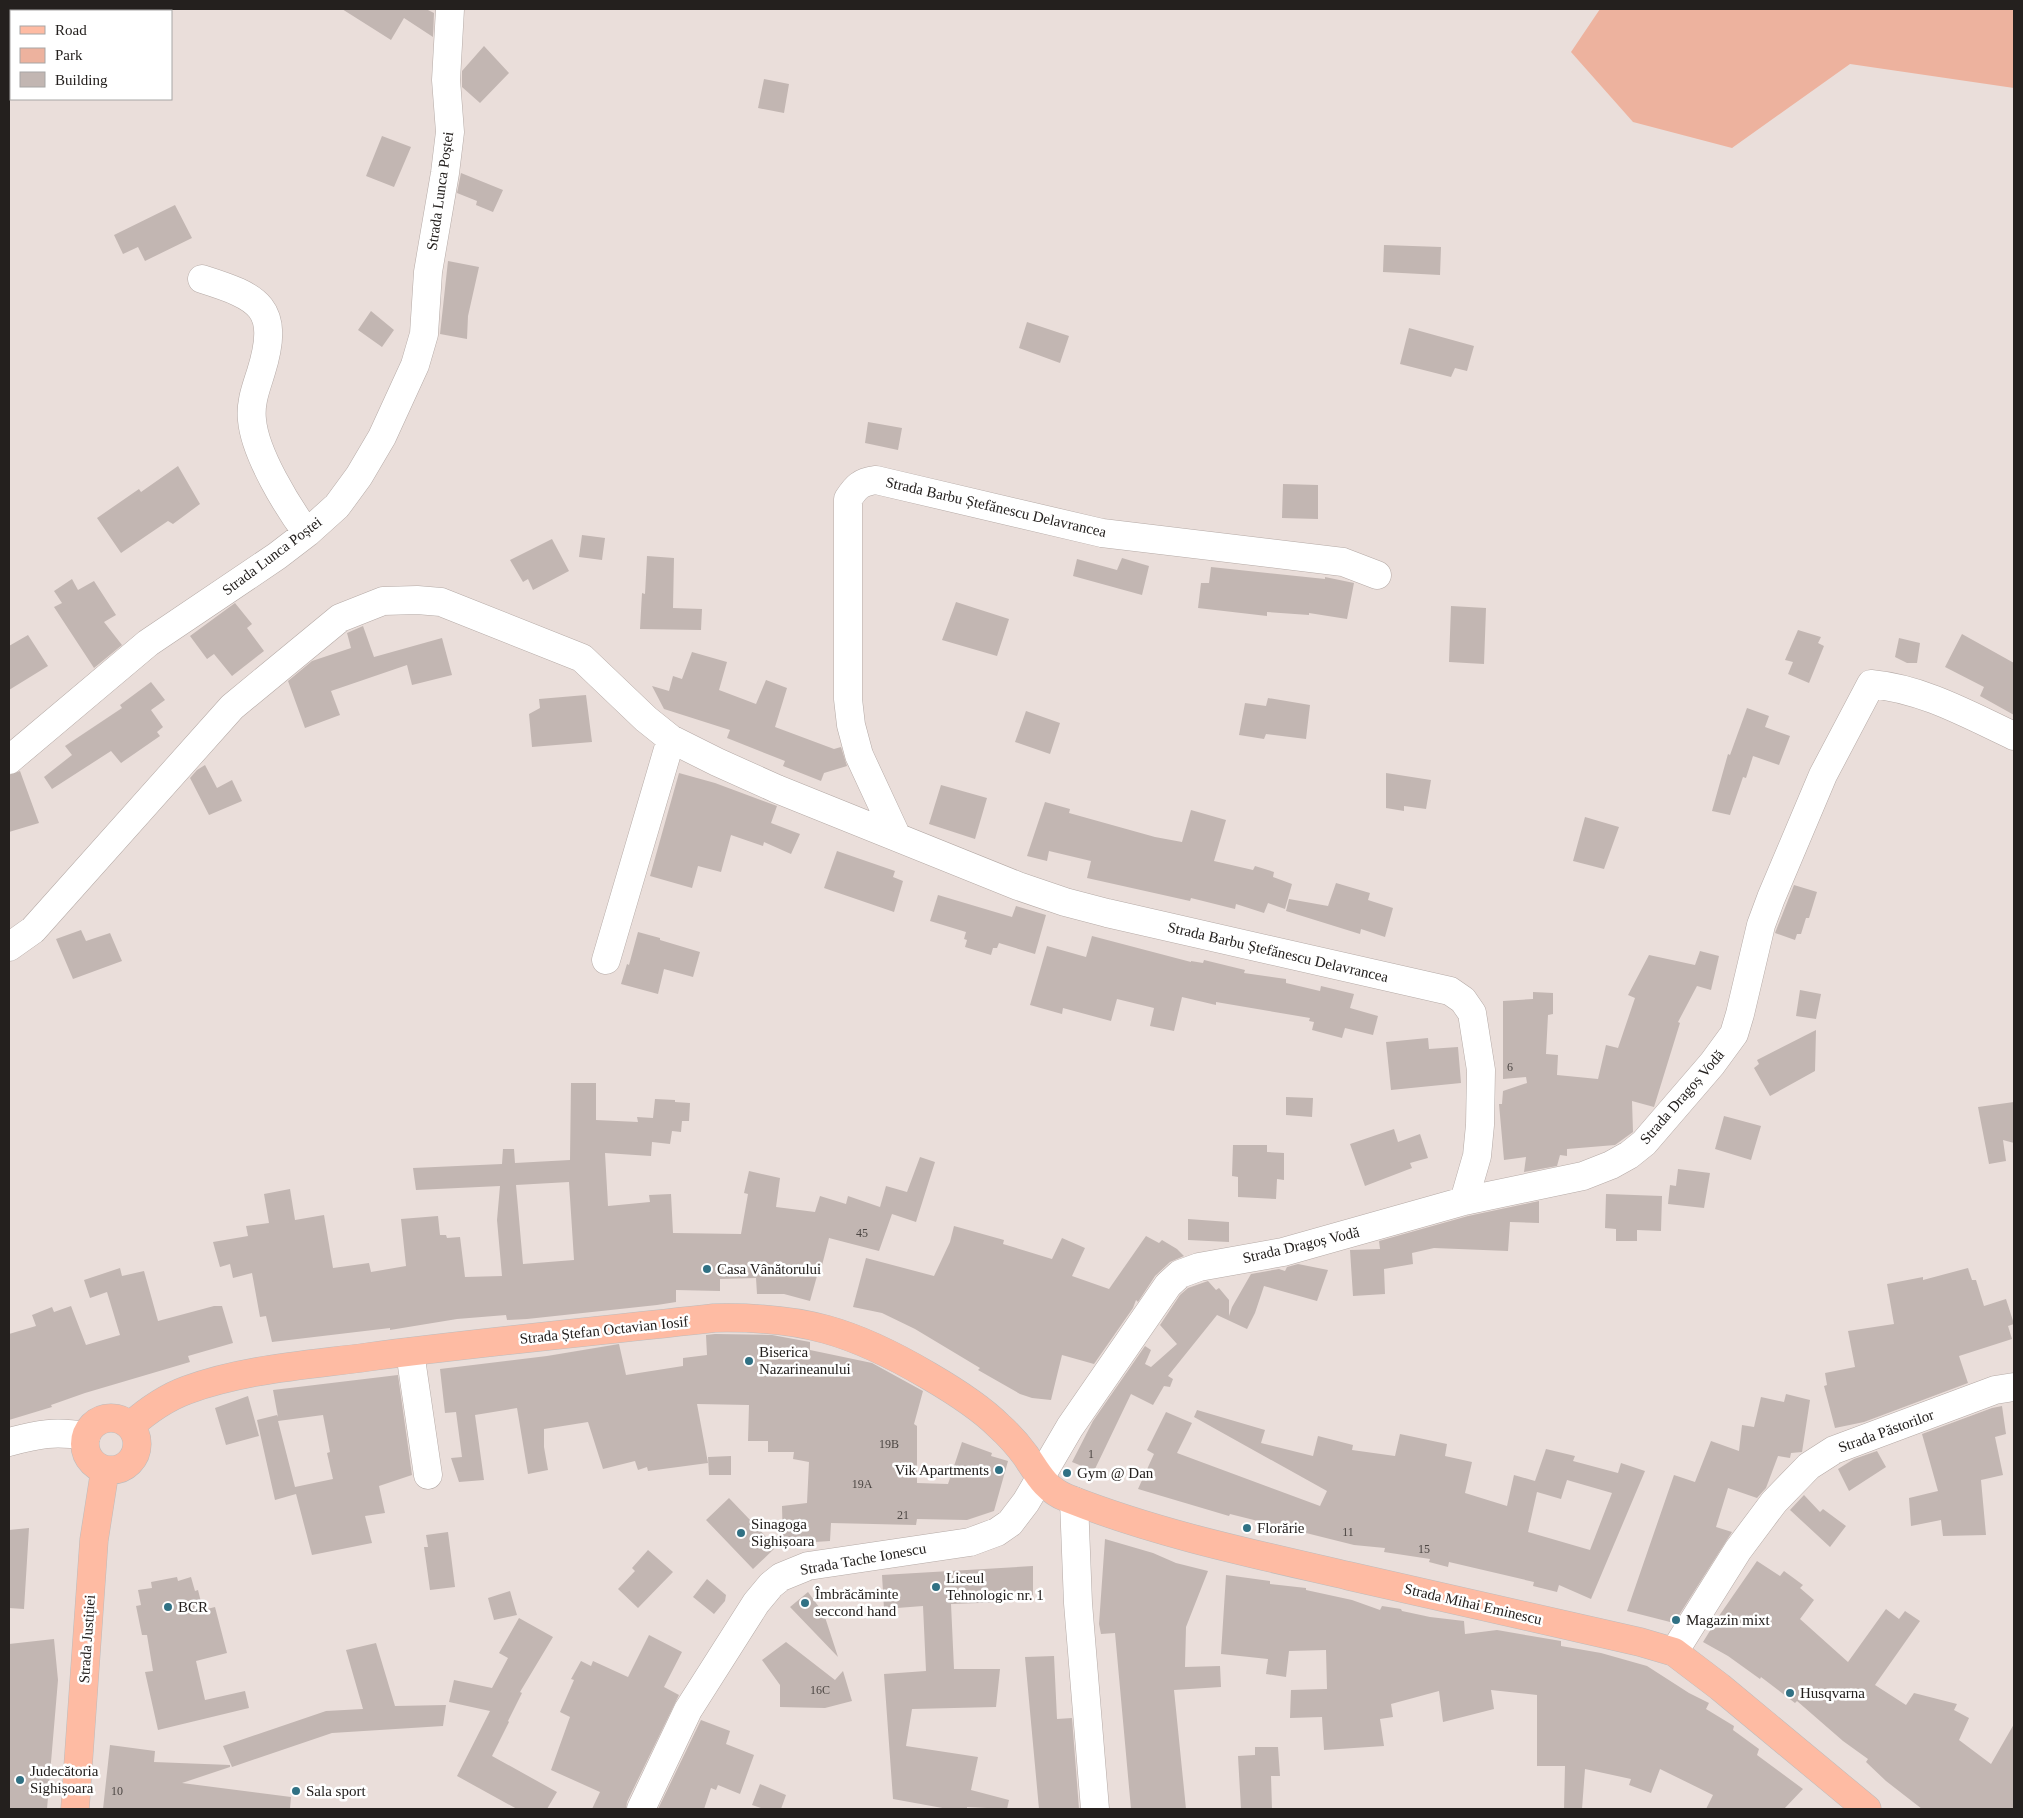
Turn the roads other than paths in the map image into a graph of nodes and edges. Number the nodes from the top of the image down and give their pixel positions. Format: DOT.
graph roads {
  1 [pos="450,9"];
  2 [pos="202,279"];
  3 [pos="306,533"];
  4 [pos="1377,575"];
  5 [pos="2014,736"];
  6 [pos="672,739"];
  7 [pos="9,760"];
  8 [pos="897,837"];
  9 [pos="9,948"];
  10 [pos="606,960"];
  11 [pos="1464,1200"];
  12 [pos="410,1352"];
  13 [pos="2014,1387"];
  14 [pos="130,1426"];
  15 [pos="86,1436"];
  16 [pos="9,1442"];
  17 [pos="105,1470"];
  18 [pos="428,1475"];
  19 [pos="1040,1478"];
  20 [pos="1074,1501"];
  21 [pos="1674,1652"];
  22 [pos="75,1809"];
  23 [pos="641,1809"];
  24 [pos="1095,1809"];
  25 [pos="1867,1809"];
  1 -- 3 [label="street, Strada Lunca Poștei"];
  2 -- 3 [label="street"];
  3 -- 7 [label="street, Strada Lunca Poștei"];
  4 -- 8 [label="street, Strada Barbu Ștefănescu Delavrancea"];
  5 -- 11 [label="street, Strada Dragoș Vodă"];
  6 -- 8 [label="street, Strada Barbu Ștefănescu Delavrancea"];
  6 -- 9 [label="street"];
  6 -- 10 [label="street"];
  8 -- 11 [label="street, Strada Barbu Ștefănescu Delavrancea"];
  11 -- 19 [label="street, Strada Dragoș Vodă"];
  12 -- 14 [label="main road, Strada Ștefan Octavian Iosif"];
  12 -- 18 [label="street"];
  12 -- 19 [label="main road, Strada Ștefan Octavian Iosif"];
  13 -- 21 [label="street, Strada Păstorilor"];
  14 -- 15 [label="main road"];
  14 -- 17 [label="main road"];
  15 -- 16 [label="street"];
  15 -- 17 [label="main road"];
  17 -- 22 [label="main road, Strada Justiției"];
  19 -- 20 [label="main road, Strada Mihai Eminescu"];
  19 -- 23 [label="street, Strada Tache Ionescu"];
  20 -- 21 [label="main road, Strada Mihai Eminescu"];
  20 -- 24 [label="street"];
  21 -- 25 [label="main road, Strada Mihai Eminescu"];
}
